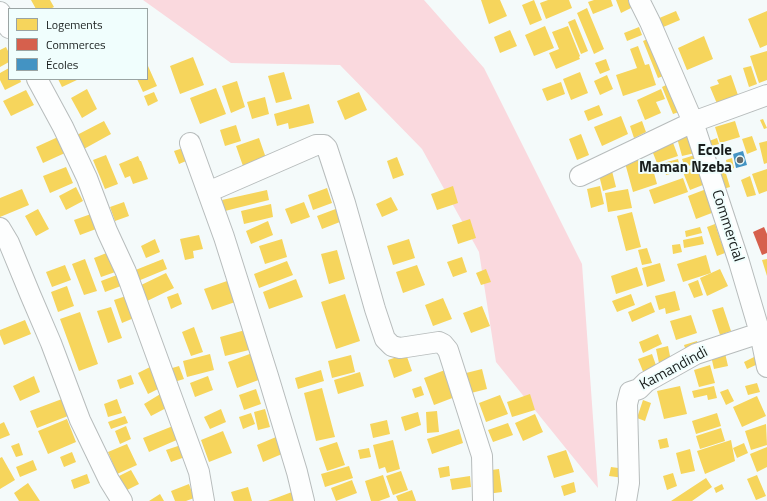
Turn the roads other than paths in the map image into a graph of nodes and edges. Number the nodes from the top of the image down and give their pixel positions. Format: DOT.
graph roads {
  1 [pos="639,0"];
  2 [pos="0,12"];
  3 [pos="8,26"];
  4 [pos="38,80"];
  5 [pos="767,96"];
  6 [pos="693,122"];
  7 [pos="190,143"];
  8 [pos="580,176"];
  9 [pos="208,192"];
  10 [pos="0,228"];
  11 [pos="760,334"];
  12 [pos="767,367"];
  13 [pos="628,492"];
  14 [pos="122,501"];
  15 [pos="204,501"];
  16 [pos="304,501"];
  17 [pos="483,501"];
  18 [pos="641,501"];
  1 -- 6 [label="street, Commercial"];
  2 -- 3 [label="street"];
  4 -- 15 [label="street"];
  5 -- 6 [label="street"];
  6 -- 8 [label="street"];
  6 -- 11 [label="street, Commercial"];
  7 -- 9 [label="street"];
  9 -- 16 [label="street"];
  9 -- 17 [label="street"];
  10 -- 14 [label="street"];
  11 -- 12 [label="street, Commercial"];
  11 -- 13 [label="street, Kamandindi"];
  13 -- 18 [label="street"];
}
